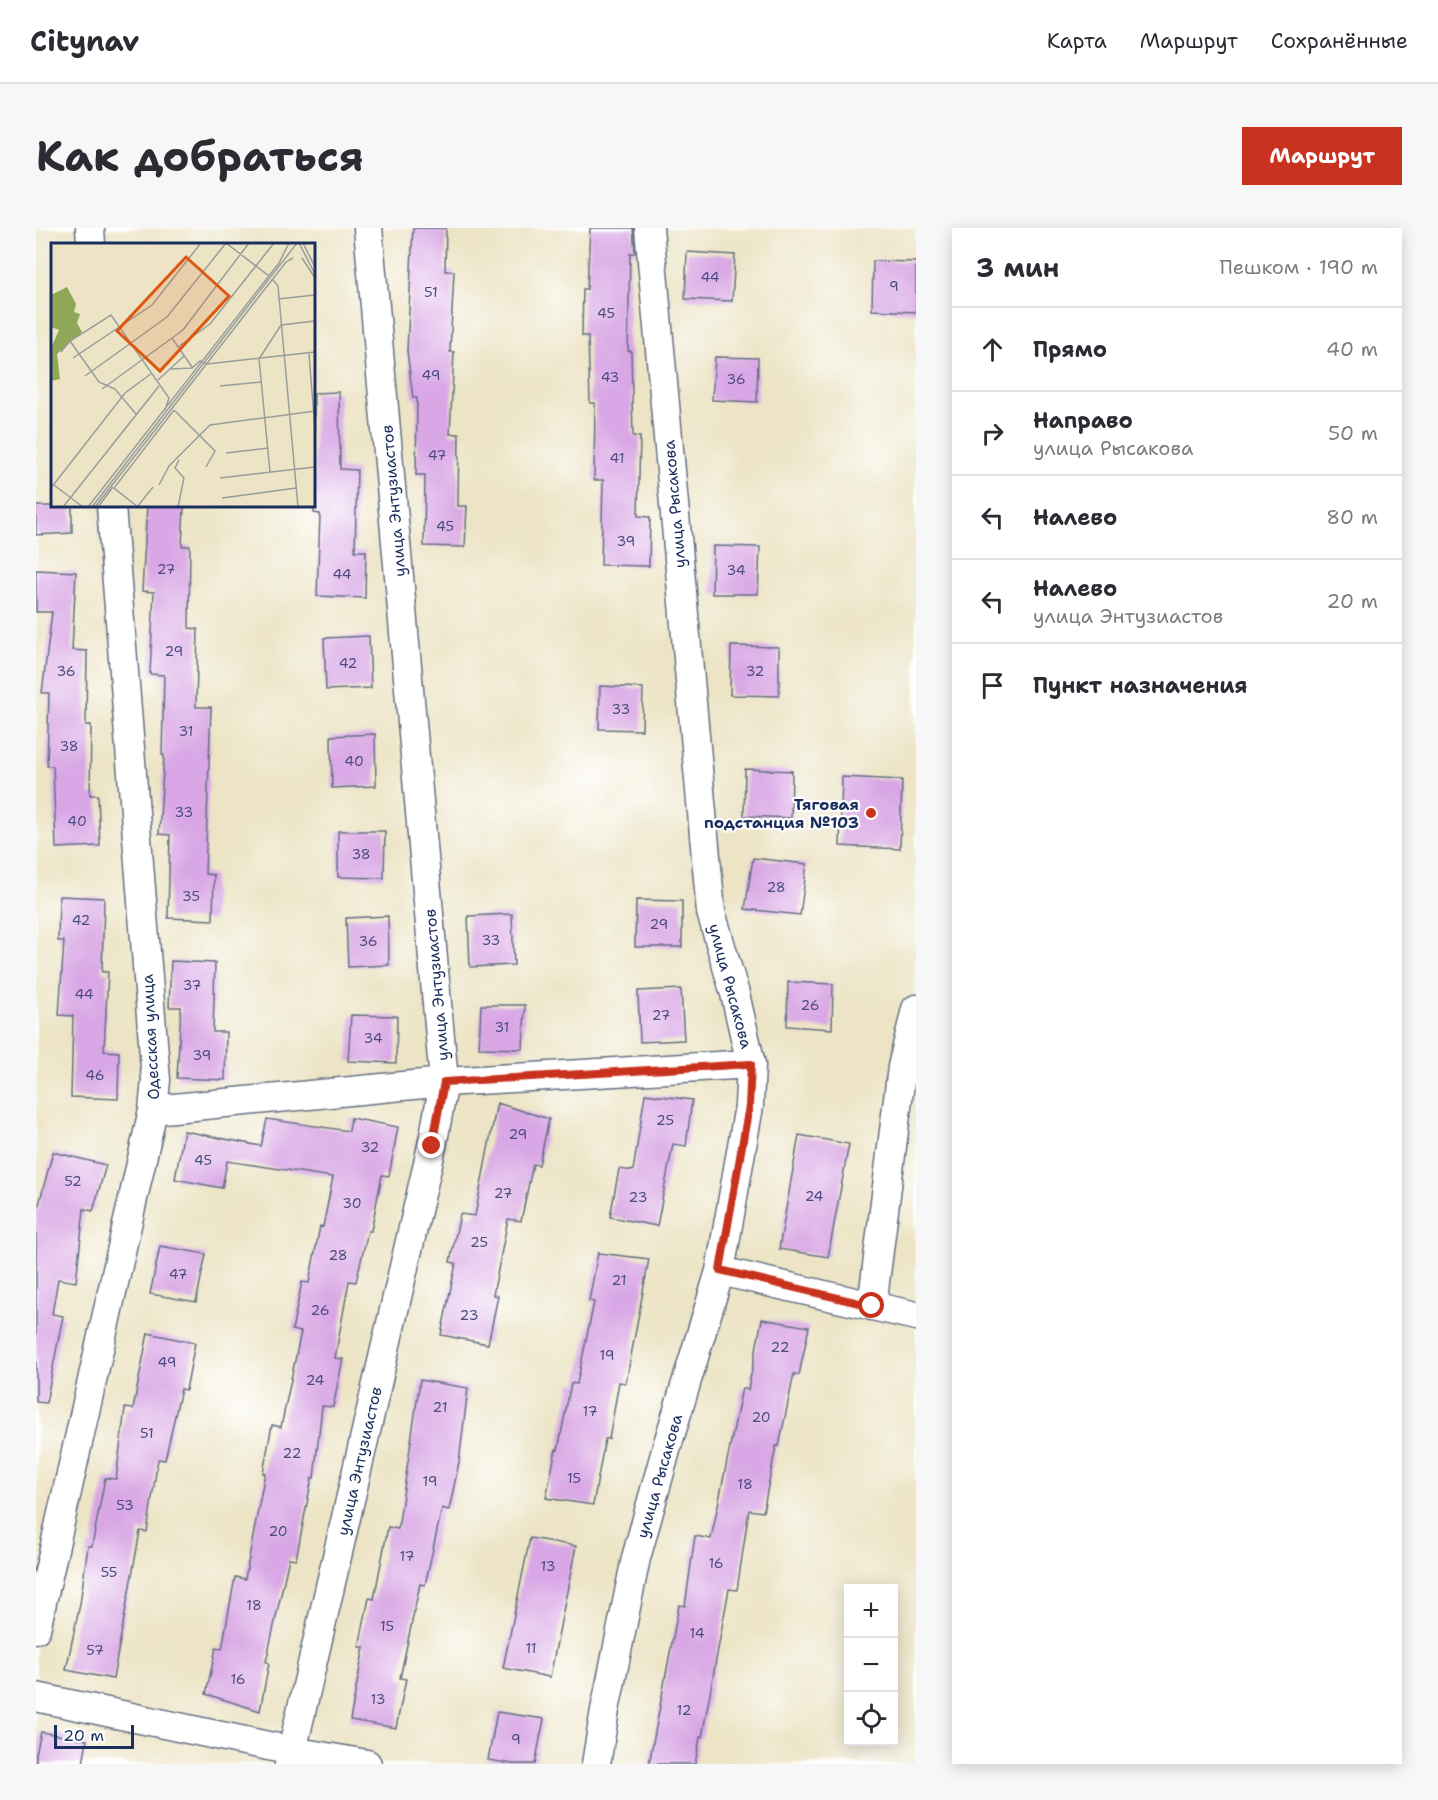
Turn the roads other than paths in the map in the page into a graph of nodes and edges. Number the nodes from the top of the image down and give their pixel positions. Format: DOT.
graph roads {
  1 [pos="90,228"];
  2 [pos="368,228"];
  3 [pos="649,228"];
  4 [pos="91,243"];
  5 [pos="111,507"];
  6 [pos="916,1009"];
  7 [pos="751,1064"];
  8 [pos="444,1082"];
  9 [pos="153,1110"];
  10 [pos="720,1270"];
  11 [pos="872,1306"];
  12 [pos="916,1316"];
  13 [pos="36,1629"];
  14 [pos="36,1697"];
  15 [pos="290,1757"];
  16 [pos="367,1764"];
  17 [pos="596,1764"];
  1 -- 4 [label="street"];
  2 -- 8 [label="street, улица Энтузиастов"];
  3 -- 7 [label="street, улица Рысакова"];
  5 -- 9 [label="street, Одесская улица"];
  6 -- 11 [label="street"];
  7 -- 8 [label="street"];
  7 -- 10 [label="street, улица Рысакова"];
  8 -- 9 [label="street"];
  8 -- 15 [label="street, улица Энтузиастов"];
  9 -- 13 [label="street, Одесская улица"];
  10 -- 11 [label="street"];
  10 -- 17 [label="street, улица Рысакова"];
  11 -- 12 [label="street"];
  14 -- 15 [label="street"];
  15 -- 16 [label="street"];
}
